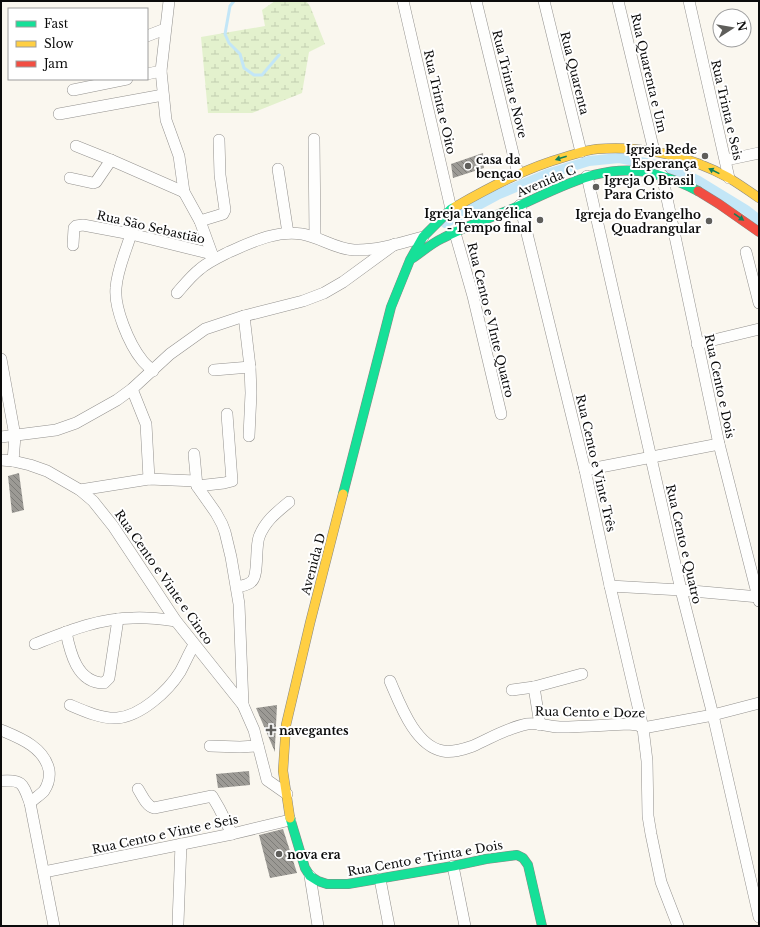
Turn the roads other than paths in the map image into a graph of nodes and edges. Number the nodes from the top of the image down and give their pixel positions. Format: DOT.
graph roads {
  1 [pos="169,1"];
  2 [pos="403,1"];
  3 [pos="476,1"];
  4 [pos="544,1"];
  5 [pos="618,1"];
  6 [pos="689,1"];
  7 [pos="165,28"];
  8 [pos="148,36"];
  9 [pos="161,71"];
  10 [pos="148,74"];
  11 [pos="122,80"];
  12 [pos="73,90"];
  13 [pos="163,95"];
  14 [pos="59,114"];
  15 [pos="314,139"];
  16 [pos="219,140"];
  17 [pos="76,146"];
  18 [pos="654,151"];
  19 [pos="581,152"];
  20 [pos="759,153"];
  21 [pos="111,160"];
  22 [pos="726,160"];
  23 [pos="278,169"];
  24 [pos="518,174"];
  25 [pos="662,175"];
  26 [pos="587,176"];
  27 [pos="70,178"];
  28 [pos="729,178"];
  29 [pos="184,192"];
  30 [pos="759,198"];
  31 [pos="520,205"];
  32 [pos="451,209"];
  33 [pos="200,220"];
  34 [pos="759,232"];
  35 [pos="288,233"];
  36 [pos="455,233"];
  37 [pos="131,234"];
  38 [pos="315,237"];
  39 [pos="423,237"];
  40 [pos="395,244"];
  41 [pos="73,245"];
  42 [pos="746,252"];
  43 [pos="213,257"];
  44 [pos="410,260"];
  45 [pos="177,293"];
  46 [pos="759,303"];
  47 [pos="244,316"];
  48 [pos="759,329"];
  49 [pos="697,344"];
  50 [pos="1,359"];
  51 [pos="250,367"];
  52 [pos="214,370"];
  53 [pos="153,371"];
  54 [pos="132,389"];
  55 [pos="227,414"];
  56 [pos="501,414"];
  57 [pos="15,436"];
  58 [pos="249,436"];
  59 [pos="1,437"];
  60 [pos="719,444"];
  61 [pos="194,454"];
  62 [pos="650,457"];
  63 [pos="1,460"];
  64 [pos="13,461"];
  65 [pos="585,470"];
  66 [pos="149,479"];
  67 [pos="196,484"];
  68 [pos="80,490"];
  69 [pos="289,502"];
  70 [pos="610,586"];
  71 [pos="237,587"];
  72 [pos="680,590"];
  73 [pos="759,599"];
  74 [pos="118,619"];
  75 [pos="176,621"];
  76 [pos="66,632"];
  77 [pos="35,644"];
  78 [pos="194,645"];
  79 [pos="582,674"];
  80 [pos="390,681"];
  81 [pos="534,687"];
  82 [pos="512,690"];
  83 [pos="759,703"];
  84 [pos="70,705"];
  85 [pos="243,705"];
  86 [pos="713,715"];
  87 [pos="540,725"];
  88 [pos="643,728"];
  89 [pos="1,730"];
  90 [pos="210,746"];
  91 [pos="258,746"];
  92 [pos="1,781"];
  93 [pos="138,789"];
  94 [pos="287,794"];
  95 [pos="30,803"];
  96 [pos="290,820"];
  97 [pos="232,834"];
  98 [pos="181,844"];
  99 [pos="453,866"];
  100 [pos="44,872"];
  101 [pos="310,876"];
  102 [pos="380,879"];
  103 [pos="759,917"];
  104 [pos="178,923"];
  105 [pos="54,926"];
  106 [pos="318,926"];
  107 [pos="389,926"];
  108 [pos="465,926"];
  109 [pos="542,926"];
  110 [pos="678,926"];
  1 -- 7 [label="street"];
  2 -- 32 [label="street, Rua Trinta e Oito"];
  3 -- 24 [label="street, Rua Trinta e Nove"];
  4 -- 19 [label="street, Rua Quarenta"];
  5 -- 18 [label="street, Rua Quarenta e Um"];
  6 -- 22 [label="street, Rua Trinta e Seis"];
  7 -- 8 [label="street"];
  7 -- 9 [label="street"];
  9 -- 10 [label="street"];
  9 -- 13 [label="street"];
  11 -- 12 [label="street"];
  13 -- 14 [label="street"];
  13 -- 29 [label="street"];
  15 -- 38 [label="street"];
  16 -- 33 [label="street"];
  17 -- 21 [label="street"];
  18 -- 19 [label="main road, Avenida D"];
  28 -- 18 [label="main road, Avenida D, one-way"];
  19 -- 24 [label="main road, Avenida D, one-way"];
  20 -- 22 [label="street"];
  21 -- 27 [label="street"];
  21 -- 29 [label="street"];
  22 -- 28 [label="street, Rua Trinta e Seis"];
  23 -- 35 [label="street"];
  24 -- 32 [label="main road, Avenida D"];
  25 -- 26 [label="main road, Avenida C"];
  25 -- 34 [label="main road, Avenida C, one-way"];
  25 -- 49 [label="street, Rua Cento e Dois"];
  26 -- 31 [label="main road, Avenida C"];
  26 -- 62 [label="street, Rua Cento e Quatro"];
  28 -- 30 [label="main road, Avenida D"];
  29 -- 33 [label="street"];
  31 -- 36 [label="main road, Avenida C"];
  31 -- 65 [label="street, Rua Cento e Vinte Três"];
  32 -- 39 [label="main road, Avenida D"];
  33 -- 43 [label="street"];
  35 -- 38 [label="street"];
  35 -- 43 [label="street"];
  36 -- 44 [label="main road, Avenida C"];
  36 -- 56 [label="street, Rua Cento e VInte Quatro"];
  37 -- 41 [label="street, Rua São Sebastião"];
  37 -- 43 [label="street, Rua São Sebastião"];
  37 -- 53 [label="street"];
  38 -- 40 [label="street"];
  39 -- 40 [label="street"];
  39 -- 44 [label="main road, Avenida D"];
  40 -- 47 [label="street"];
  42 -- 46 [label="street"];
  43 -- 45 [label="street"];
  44 -- 94 [label="main road, Avenida D"];
  47 -- 51 [label="street"];
  47 -- 53 [label="street"];
  48 -- 49 [label="street"];
  49 -- 60 [label="street, Rua Cento e Dois"];
  50 -- 57 [label="street"];
  51 -- 52 [label="street"];
  51 -- 58 [label="street"];
  53 -- 54 [label="street"];
  54 -- 57 [label="street"];
  54 -- 66 [label="street"];
  55 -- 67 [label="street"];
  57 -- 59 [label="street"];
  57 -- 64 [label="street"];
  60 -- 62 [label="street"];
  60 -- 73 [label="street, Rua Cento e Dois"];
  61 -- 67 [label="street"];
  62 -- 65 [label="street"];
  62 -- 72 [label="street, Rua Cento e Quatro"];
  63 -- 64 [label="street, Rua Cento e Vinte e Cinco"];
  64 -- 68 [label="street, Rua Cento e Vinte e Cinco"];
  65 -- 70 [label="street, Rua Cento e Vinte Três"];
  66 -- 67 [label="street"];
  66 -- 68 [label="street"];
  67 -- 71 [label="street"];
  68 -- 75 [label="street, Rua Cento e Vinte e Cinco"];
  69 -- 71 [label="street"];
  70 -- 72 [label="street"];
  70 -- 88 [label="street, Rua Cento e Vinte Três"];
  71 -- 85 [label="street"];
  72 -- 73 [label="street"];
  72 -- 86 [label="street, Rua Cento e Quatro"];
  74 -- 75 [label="street"];
  74 -- 76 [label="street"];
  74 -- 76 [label="street"];
  75 -- 78 [label="street, Rua Cento e Vinte e Cinco"];
  76 -- 77 [label="street"];
  78 -- 84 [label="street"];
  78 -- 85 [label="street, Rua Cento e Vinte e Cinco"];
  79 -- 81 [label="street"];
  80 -- 87 [label="street, Rua Cento e Doze"];
  81 -- 82 [label="street"];
  81 -- 87 [label="street"];
  83 -- 86 [label="street, Rua Cento e Doze"];
  85 -- 91 [label="street, Rua Cento e Vinte e Cinco"];
  86 -- 88 [label="street, Rua Cento e Doze"];
  86 -- 103 [label="street, Rua Cento e Quatro"];
  87 -- 88 [label="street, Rua Cento e Doze"];
  88 -- 110 [label="street, Rua Cento e Vinte Três"];
  89 -- 95 [label="street"];
  90 -- 91 [label="street"];
  91 -- 94 [label="street, Rua Cento e Vinte e Cinco"];
  92 -- 95 [label="street"];
  93 -- 97 [label="street"];
  94 -- 96 [label="main road, Avenida D"];
  95 -- 100 [label="street"];
  96 -- 97 [label="street, Rua Cento e Vinte e Seis"];
  96 -- 101 [label="main road, Avenida D"];
  97 -- 98 [label="street, Rua Cento e Vinte e Seis"];
  98 -- 100 [label="street, Rua Cento e Vinte e Seis"];
  98 -- 104 [label="street"];
  99 -- 102 [label="main road, Rua Cento e Trinta e Dois"];
  99 -- 108 [label="street"];
  99 -- 109 [label="main road, Rua Cento e Trinta e Dois"];
  100 -- 105 [label="street"];
  101 -- 102 [label="main road, Rua Cento e Trinta e Dois"];
  101 -- 106 [label="street"];
  102 -- 107 [label="street"];
}
